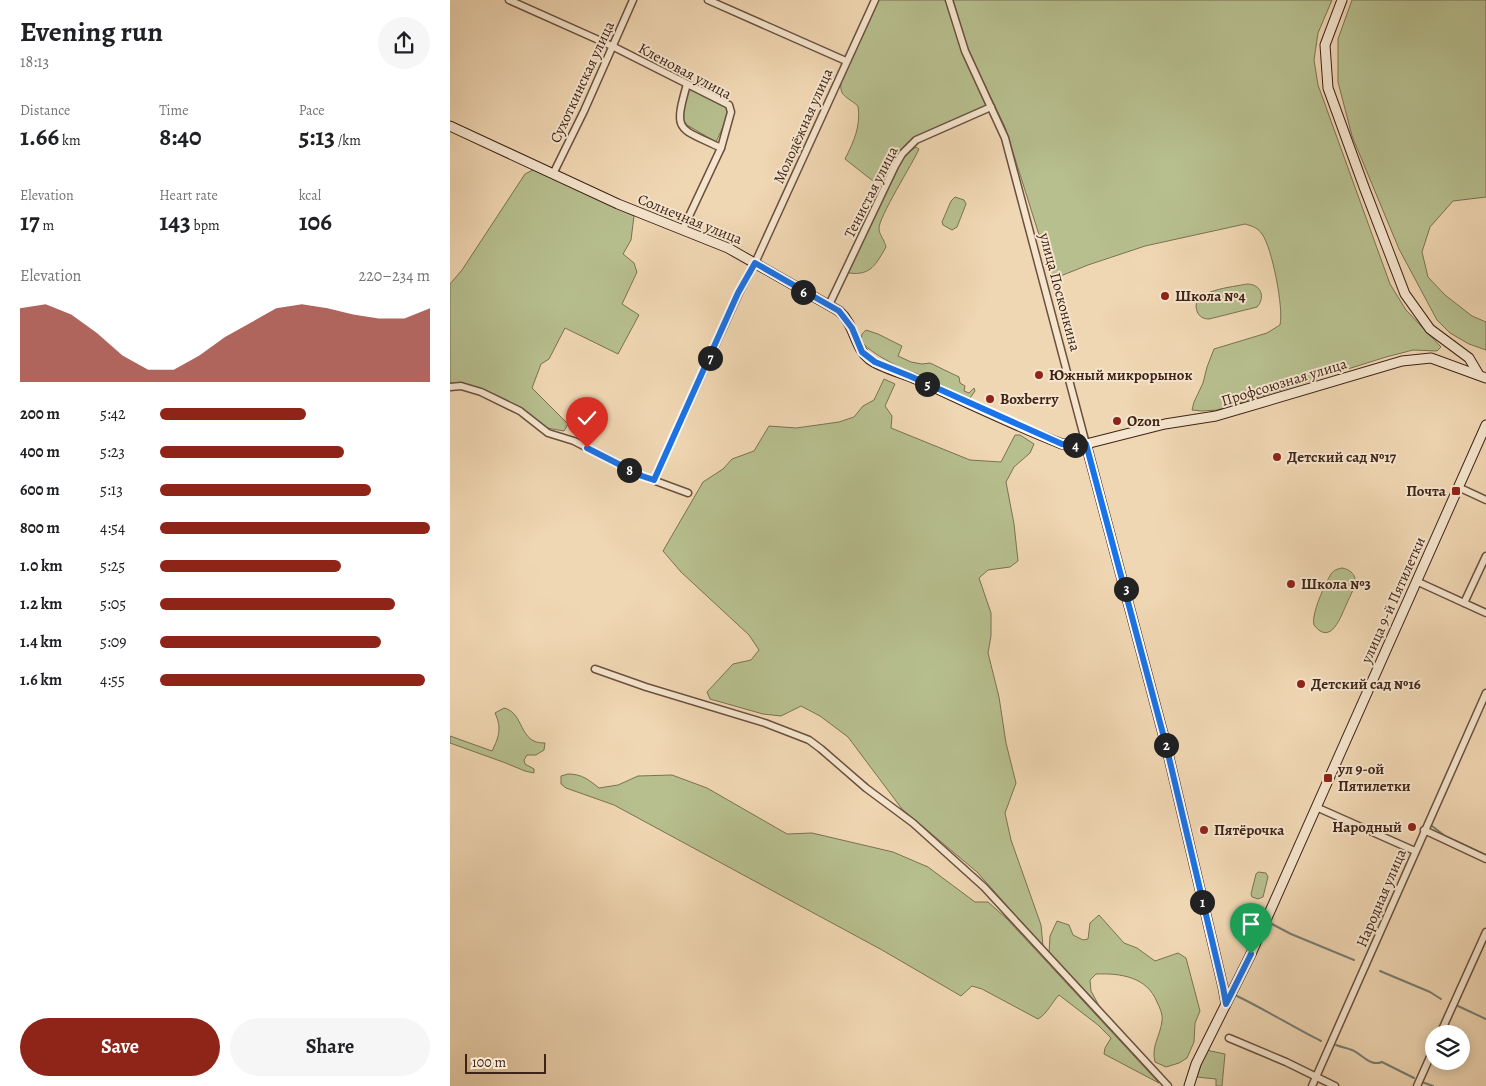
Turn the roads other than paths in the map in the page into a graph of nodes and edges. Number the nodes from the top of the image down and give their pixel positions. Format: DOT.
graph roads {
  1 [pos="509,0"];
  2 [pos="633,0"];
  3 [pos="708,0"];
  4 [pos="874,0"];
  5 [pos="949,0"];
  6 [pos="1342,0"];
  7 [pos="612,46"];
  8 [pos="846,61"];
  9 [pos="687,84"];
  10 [pos="992,107"];
  11 [pos="450,126"];
  12 [pos="721,148"];
  13 [pos="554,174"];
  14 [pos="683,230"];
  15 [pos="755,263"];
  16 [pos="829,305"];
  17 [pos="1483,377"];
  18 [pos="450,387"];
  19 [pos="1486,425"];
  20 [pos="1086,444"];
  21 [pos="654,480"];
  22 [pos="1458,487"];
  23 [pos="688,493"];
  24 [pos="1486,500"];
  25 [pos="1486,556"];
  26 [pos="1416,581"];
  27 [pos="1464,603"];
  28 [pos="1486,613"];
  29 [pos="595,669"];
  30 [pos="1486,693"];
  31 [pos="1316,807"];
  32 [pos="1424,830"];
  33 [pos="1415,851"];
  34 [pos="1486,859"];
  35 [pos="1486,932"];
  36 [pos="1226,1004"];
  37 [pos="1444,1025"];
  38 [pos="1229,1038"];
  39 [pos="1425,1067"];
  40 [pos="1316,1076"];
  41 [pos="1168,1086"];
  42 [pos="1189,1086"];
  43 [pos="1312,1086"];
  44 [pos="1336,1086"];
  45 [pos="1416,1086"];
  1 -- 7 [label="street, Кленовая улица"];
  2 -- 7 [label="street, Сухоткинская улица"];
  3 -- 8 [label="street"];
  4 -- 8 [label="street, Молодёжная улица"];
  5 -- 10 [label="street, улица Посконкина"];
  6 -- 17 [label="street"];
  7 -- 9 [label="street, Кленовая улица"];
  7 -- 13 [label="street, Сухоткинская улица"];
  8 -- 15 [label="street, Молодёжная улица"];
  9 -- 12 [label="street"];
  9 -- 12 [label="street, Кленовая улица"];
  10 -- 16 [label="street, Тенистая улица"];
  10 -- 20 [label="street, улица Посконкина"];
  11 -- 13 [label="street, Солнечная улица"];
  12 -- 14 [label="street, Кленовая улица"];
  13 -- 14 [label="street, Солнечная улица"];
  14 -- 15 [label="street, Солнечная улица"];
  15 -- 16 [label="street, Солнечная улица"];
  15 -- 21 [label="street, Молодёжная улица"];
  16 -- 20 [label="street, Солнечная улица"];
  17 -- 20 [label="street, Профсоюзная улица"];
  18 -- 21 [label="street"];
  19 -- 22 [label="street, улица 9-й Пятилетки"];
  20 -- 36 [label="street, улица Посконкина"];
  21 -- 23 [label="street"];
  22 -- 24 [label="street"];
  22 -- 26 [label="street, улица 9-й Пятилетки"];
  25 -- 27 [label="street"];
  26 -- 27 [label="street"];
  26 -- 31 [label="street, улица 9-й Пятилетки"];
  27 -- 28 [label="street"];
  29 -- 41 [label="street"];
  30 -- 32 [label="street, Народная улица"];
  31 -- 33 [label="street"];
  31 -- 36 [label="street, улица 9-й Пятилетки"];
  32 -- 33 [label="street, Народная улица"];
  32 -- 34 [label="street"];
  33 -- 40 [label="street, Народная улица"];
  35 -- 37 [label="street"];
  36 -- 42 [label="street, улица 9-й Пятилетки"];
  38 -- 40 [label="street"];
  39 -- 45 [label="street"];
  40 -- 43 [label="street, Народная улица"];
  40 -- 44 [label="street"];
}
